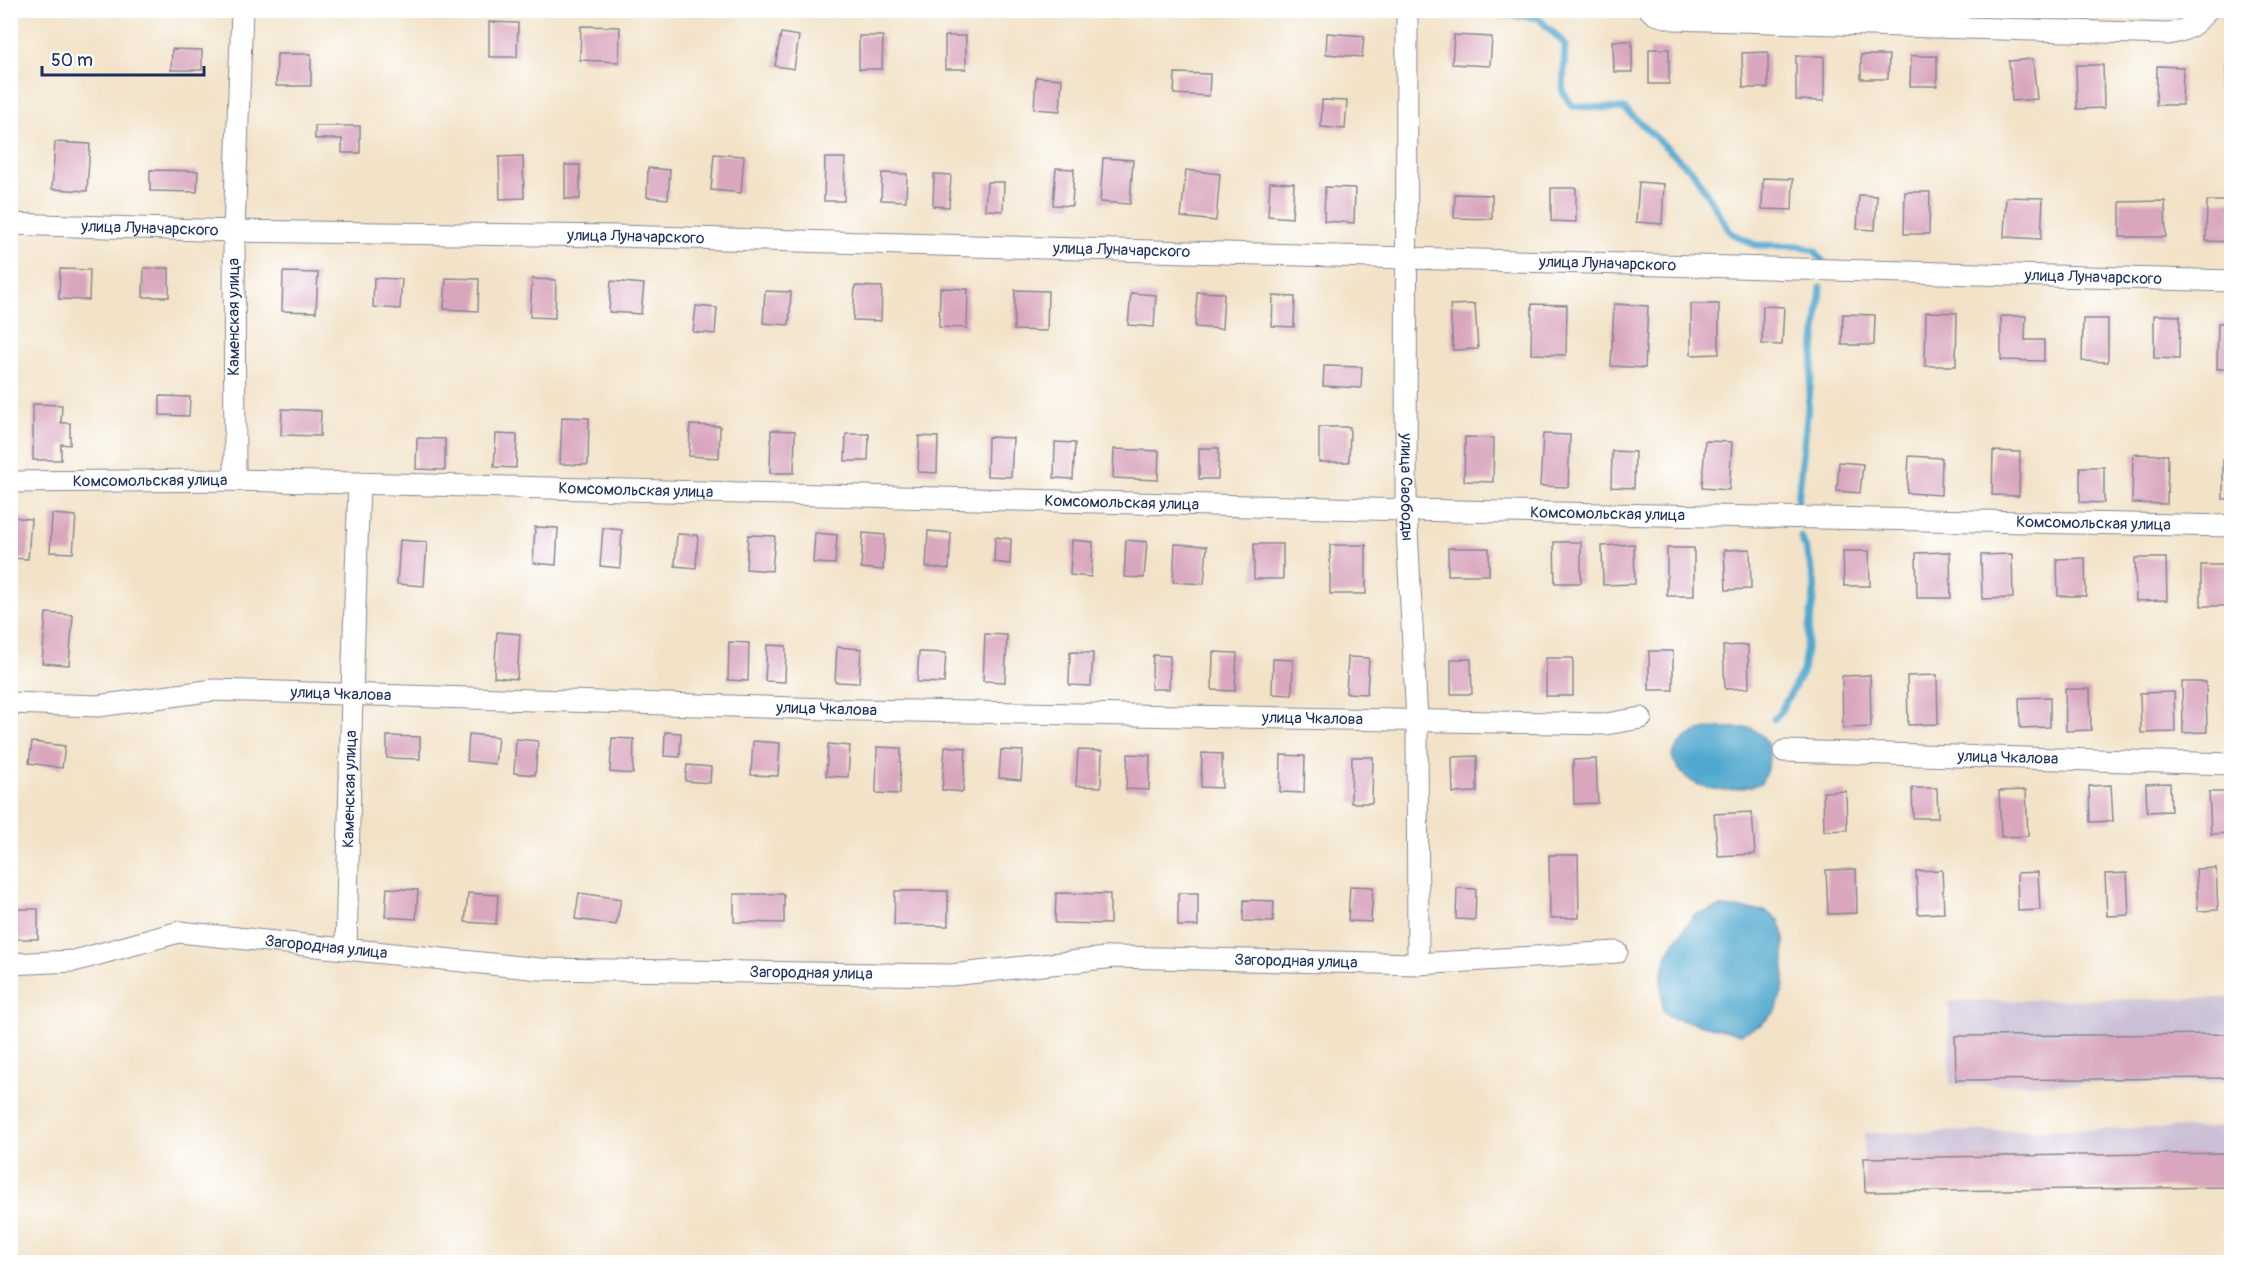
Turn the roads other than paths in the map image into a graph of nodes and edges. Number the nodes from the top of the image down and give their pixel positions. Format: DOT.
graph roads {
  1 [pos="242,10"];
  2 [pos="1407,10"];
  3 [pos="1650,10"];
  4 [pos="2207,10"];
  5 [pos="10,224"];
  6 [pos="234,231"];
  7 [pos="1406,258"];
  8 [pos="2232,281"];
  9 [pos="235,480"];
  10 [pos="10,482"];
  11 [pos="359,483"];
  12 [pos="1406,510"];
  13 [pos="2232,526"];
  14 [pos="352,694"];
  15 [pos="10,703"];
  16 [pos="1641,718"];
  17 [pos="1417,721"];
  18 [pos="1784,751"];
  19 [pos="2232,764"];
  20 [pos="346,949"];
  21 [pos="1617,952"];
  22 [pos="10,964"];
  23 [pos="1418,964"];
  1 -- 6 [label="street, Каменская улица"];
  2 -- 7 [label="street, улица Свободы"];
  3 -- 4 [label="street"];
  5 -- 6 [label="street, улица Луначарского"];
  6 -- 7 [label="street, улица Луначарского"];
  6 -- 9 [label="street, Каменская улица"];
  7 -- 8 [label="street, улица Луначарского"];
  7 -- 12 [label="street, улица Свободы"];
  9 -- 10 [label="street, Комсомольская улица"];
  9 -- 11 [label="street, Комсомольская улица"];
  11 -- 12 [label="street, Комсомольская улица"];
  11 -- 14 [label="street, Каменская улица"];
  12 -- 13 [label="street, Комсомольская улица"];
  12 -- 17 [label="street, улица Свободы"];
  14 -- 15 [label="street, улица Чкалова"];
  14 -- 17 [label="street, улица Чкалова"];
  14 -- 20 [label="street, Каменская улица"];
  16 -- 17 [label="street, улица Чкалова"];
  17 -- 23 [label="street, улица Свободы"];
  18 -- 19 [label="street, улица Чкалова"];
  20 -- 22 [label="street, Загородная улица"];
  20 -- 23 [label="street, Загородная улица"];
  21 -- 23 [label="street, Загородная улица"];
}
